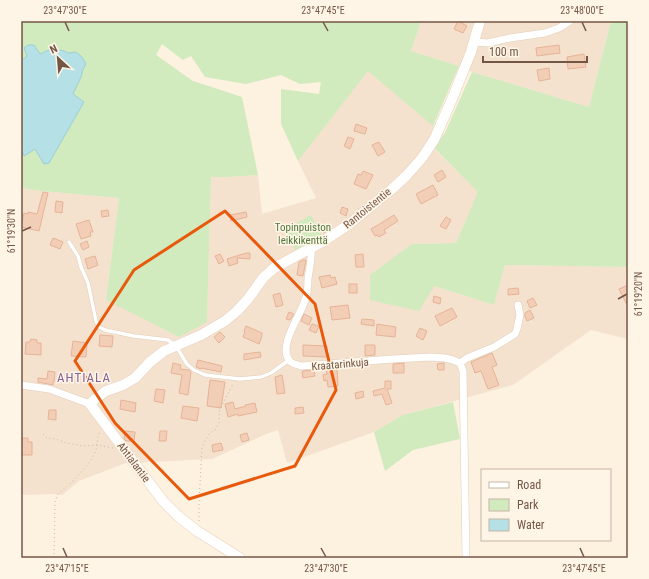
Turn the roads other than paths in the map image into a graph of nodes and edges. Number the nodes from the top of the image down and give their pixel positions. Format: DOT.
graph roads {
  1 [pos="480,21"];
  2 [pos="570,21"];
  3 [pos="474,42"];
  4 [pos="69,242"];
  5 [pos="311,248"];
  6 [pos="518,305"];
  7 [pos="176,346"];
  8 [pos="289,360"];
  9 [pos="460,363"];
  10 [pos="21,385"];
  11 [pos="90,404"];
  12 [pos="240,558"];
  13 [pos="466,558"];
  1 -- 3 [label="street, Rantoistentie"];
  2 -- 3 [label="street"];
  3 -- 5 [label="street, Rantoistentie"];
  4 -- 7 [label="lane"];
  5 -- 7 [label="street, Rantoistentie"];
  5 -- 8 [label="street"];
  6 -- 9 [label="street"];
  7 -- 8 [label="lane"];
  7 -- 11 [label="street, Rantoistentie"];
  8 -- 9 [label="street, Kraatarinkuja"];
  9 -- 13 [label="street"];
  10 -- 11 [label="street"];
  11 -- 12 [label="street, Ahtialantie"];
}
